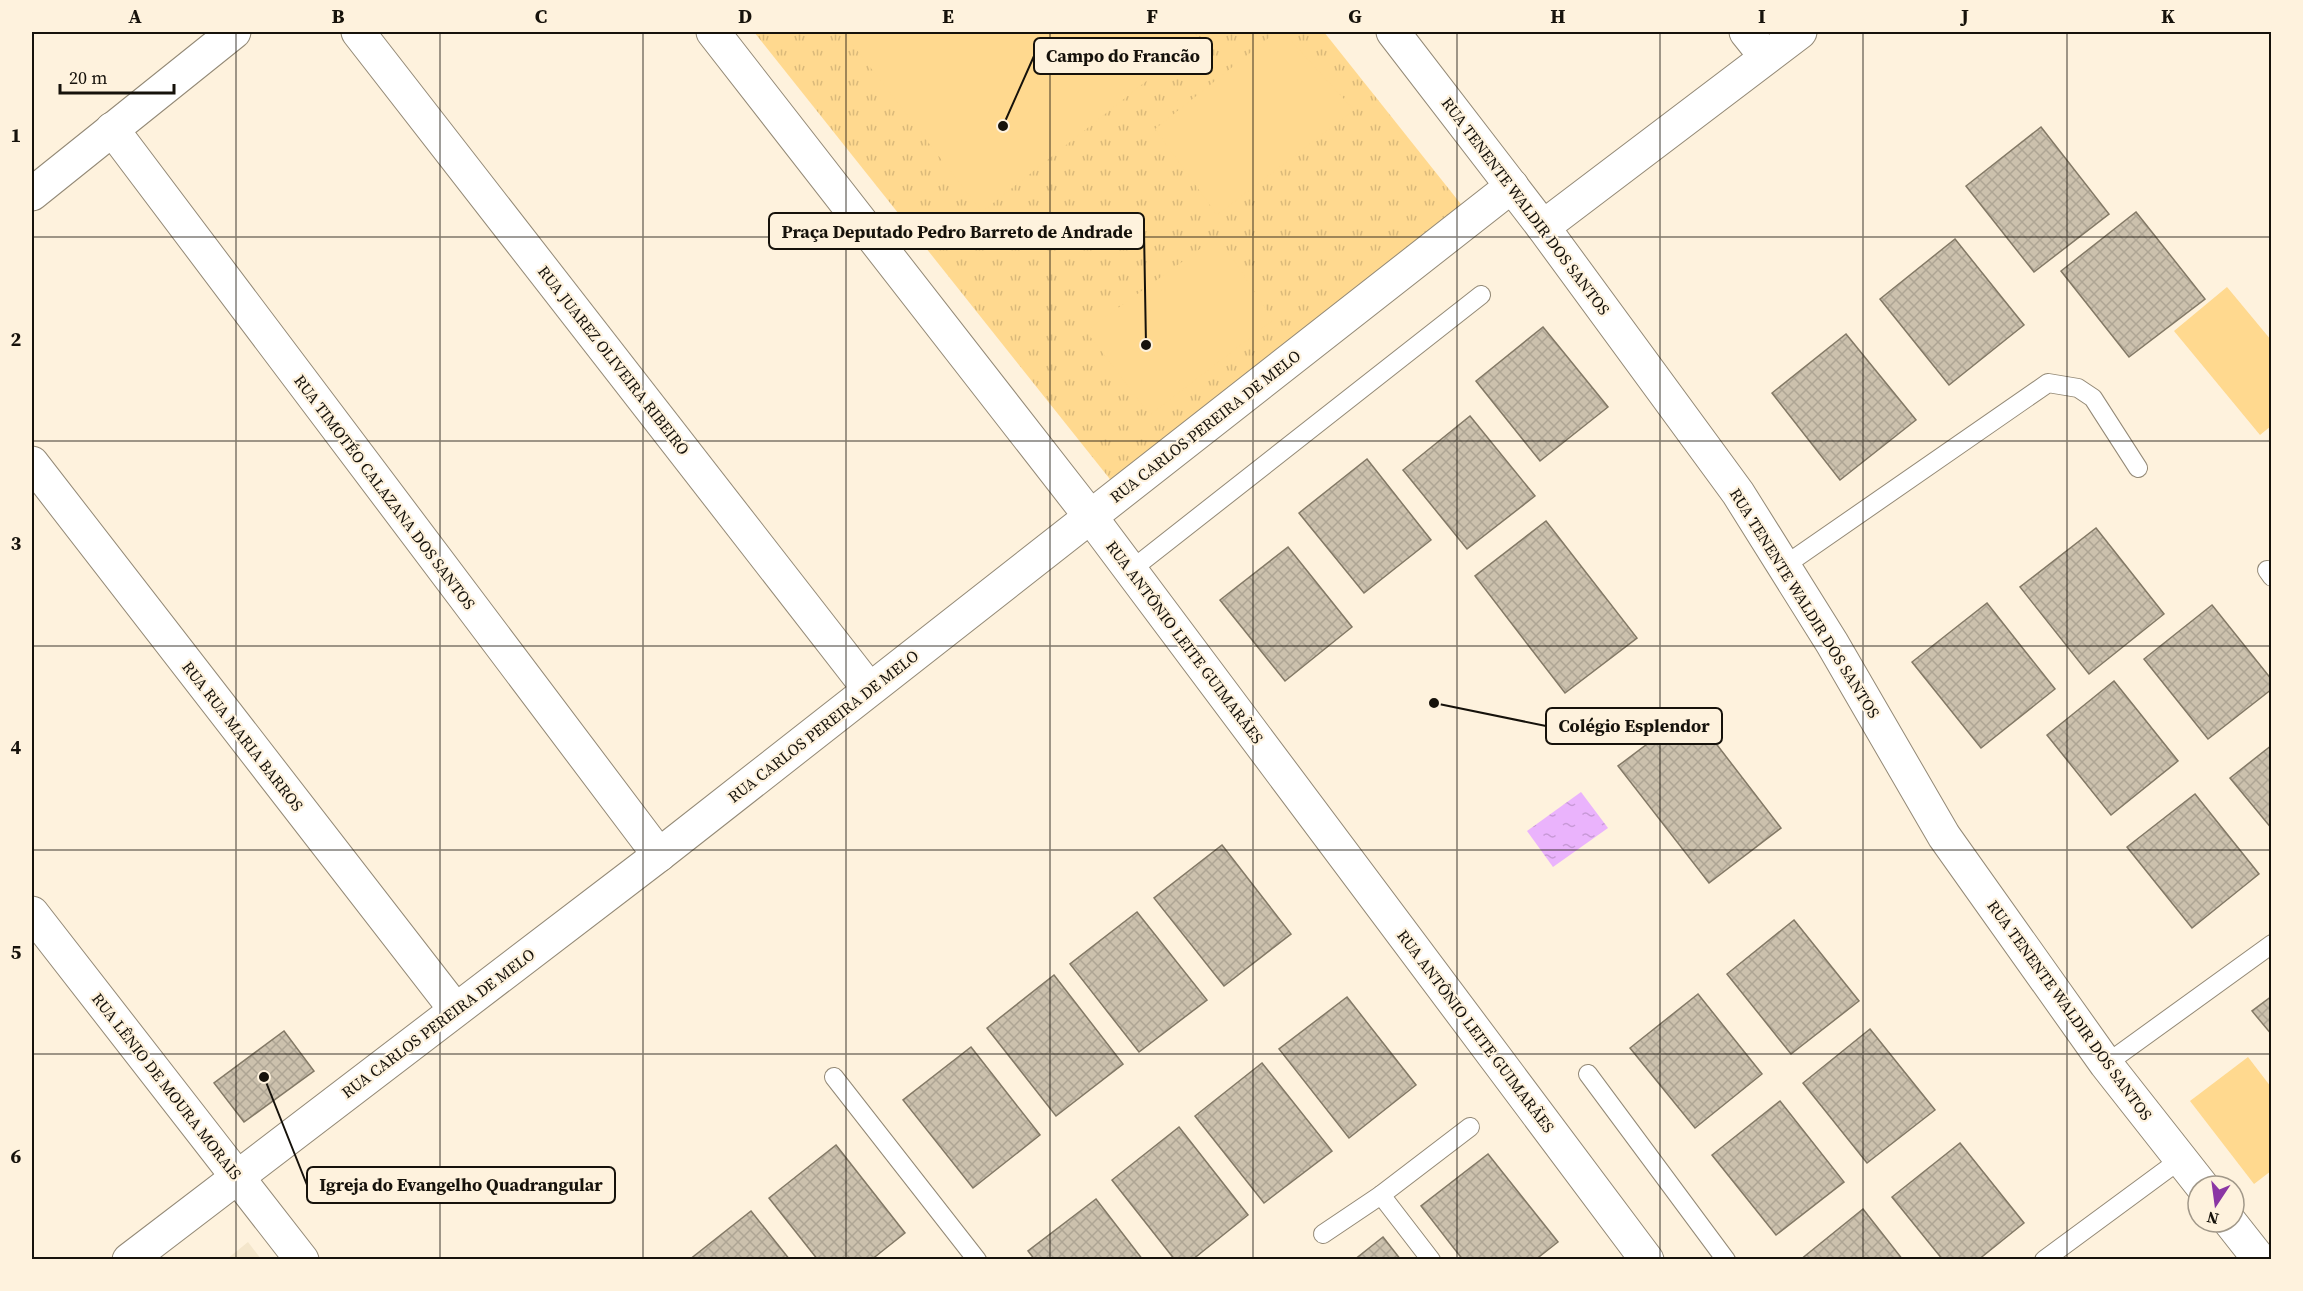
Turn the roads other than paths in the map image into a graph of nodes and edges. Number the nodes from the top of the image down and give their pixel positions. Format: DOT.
graph roads {
  1 [pos="234,32"];
  2 [pos="358,32"];
  3 [pos="713,32"];
  4 [pos="1393,32"];
  5 [pos="1746,32"];
  6 [pos="1800,32"];
  7 [pos="1766,57"];
  8 [pos="112,129"];
  9 [pos="1512,186"];
  10 [pos="32,194"];
  11 [pos="1542,226"];
  12 [pos="1481,295"];
  13 [pos="32,463"];
  14 [pos="2138,468"];
  15 [pos="1090,516"];
  16 [pos="1784,566"];
  17 [pos="1131,570"];
  18 [pos="869,689"];
  19 [pos="659,855"];
  20 [pos="32,913"];
  21 [pos="2271,944"];
  22 [pos="455,1009"];
  23 [pos="2106,1064"];
  24 [pos="1588,1074"];
  25 [pos="834,1077"];
  26 [pos="1470,1127"];
  27 [pos="2181,1159"];
  28 [pos="2193,1174"];
  29 [pos="239,1176"];
  30 [pos="1381,1195"];
  31 [pos="1323,1234"];
  32 [pos="2239,1234"];
  33 [pos="129,1260"];
  34 [pos="302,1260"];
  35 [pos="977,1260"];
  36 [pos="1431,1260"];
  37 [pos="1647,1260"];
  38 [pos="1726,1260"];
  39 [pos="2044,1260"];
  40 [pos="2260,1260"];
  1 -- 8 [label="street"];
  2 -- 18 [label="street, RUA JUAREZ OLIVEIRA RIBEIRO"];
  3 -- 15 [label="street, RUA ANTÔNIO LEITE GUIMARÃES"];
  4 -- 9 [label="street, RUA TENENTE WALDIR DOS SANTOS"];
  5 -- 7 [label="street"];
  6 -- 7 [label="street"];
  7 -- 11 [label="street"];
  8 -- 10 [label="street"];
  8 -- 19 [label="street, RUA TIMOTÉO CALAZANA DOS SANTOS"];
  9 -- 11 [label="street, RUA TENENTE WALDIR DOS SANTOS"];
  9 -- 15 [label="street, RUA CARLOS PEREIRA DE MELO"];
  11 -- 16 [label="street, RUA TENENTE WALDIR DOS SANTOS"];
  12 -- 17 [label="lane"];
  13 -- 22 [label="street, RUA RUA MARIA BARROS"];
  14 -- 16 [label="lane"];
  15 -- 17 [label="street, RUA ANTÔNIO LEITE GUIMARÃES"];
  15 -- 18 [label="street, RUA CARLOS PEREIRA DE MELO"];
  16 -- 23 [label="street, RUA TENENTE WALDIR DOS SANTOS"];
  17 -- 37 [label="street, RUA ANTÔNIO LEITE GUIMARÃES"];
  18 -- 19 [label="street, RUA CARLOS PEREIRA DE MELO"];
  19 -- 22 [label="street, RUA CARLOS PEREIRA DE MELO"];
  20 -- 29 [label="street, RUA LÊNIO DE MOURA MORAIS"];
  21 -- 23 [label="lane"];
  22 -- 29 [label="street, RUA CARLOS PEREIRA DE MELO"];
  23 -- 27 [label="street, RUA TENENTE WALDIR DOS SANTOS"];
  24 -- 38 [label="lane"];
  25 -- 35 [label="lane"];
  26 -- 30 [label="lane"];
  27 -- 28 [label="street, RUA TENENTE WALDIR DOS SANTOS"];
  27 -- 39 [label="lane"];
  29 -- 33 [label="street, RUA CARLOS PEREIRA DE MELO"];
  29 -- 34 [label="street, RUA LÊNIO DE MOURA MORAIS"];
  30 -- 31 [label="lane"];
  30 -- 36 [label="lane"];
  32 -- 40 [label="street"];
}
